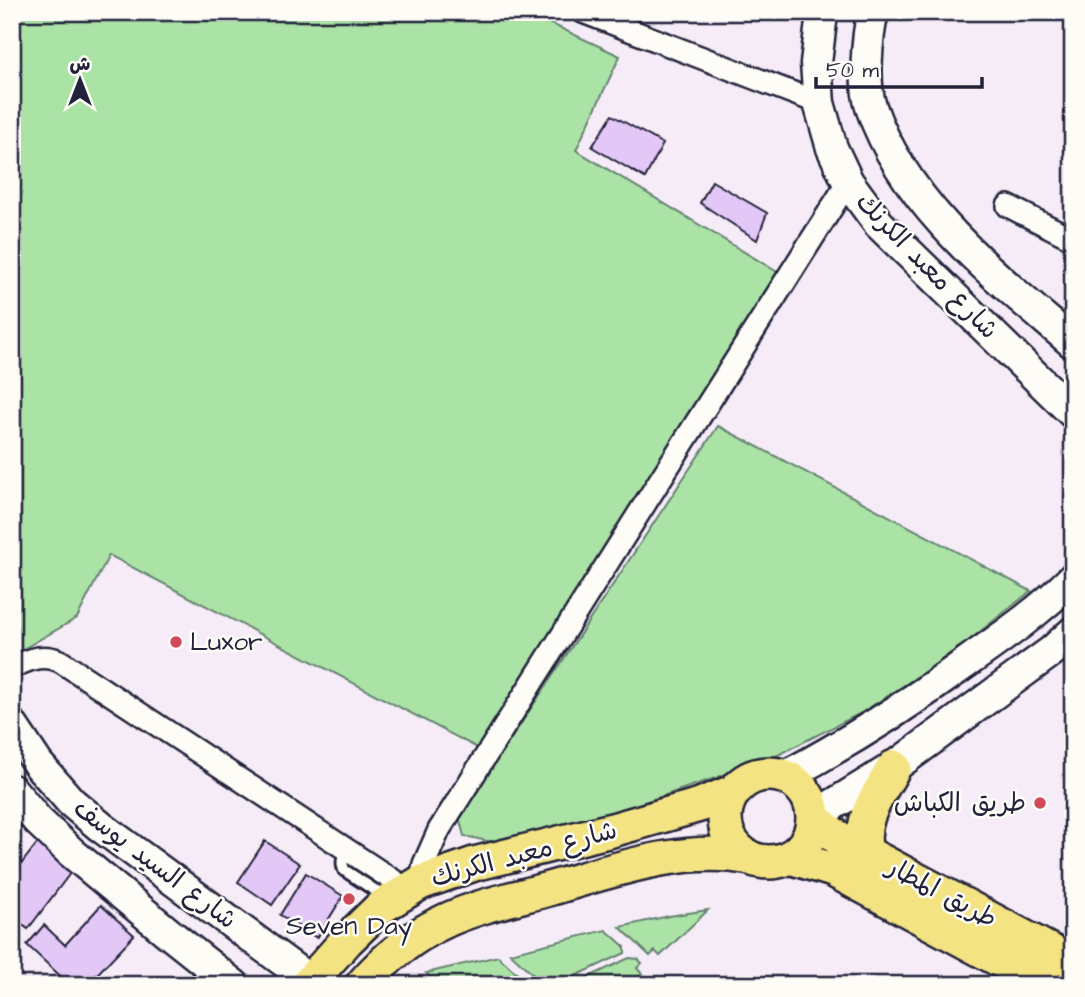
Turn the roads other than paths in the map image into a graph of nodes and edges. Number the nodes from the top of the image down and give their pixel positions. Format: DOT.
graph roads {
  1 [pos="583,12"];
  2 [pos="823,12"];
  3 [pos="873,12"];
  4 [pos="819,103"];
  5 [pos="848,182"];
  6 [pos="1008,206"];
  7 [pos="1073,239"];
  8 [pos="986,265"];
  9 [pos="956,299"];
  10 [pos="1073,344"];
  11 [pos="1073,413"];
  12 [pos="1073,578"];
  13 [pos="1073,632"];
  14 [pos="12,667"];
  15 [pos="12,725"];
  16 [pos="894,767"];
  17 [pos="784,777"];
  18 [pos="12,790"];
  19 [pos="734,791"];
  20 [pos="813,818"];
  21 [pos="866,853"];
  22 [pos="790,857"];
  23 [pos="750,858"];
  24 [pos="893,885"];
  25 [pos="406,891"];
  26 [pos="1073,963"];
  27 [pos="311,983"];
  28 [pos="234,985"];
  29 [pos="362,985"];
  30 [pos="1046,985"];
  1 -- 4 [label="street"];
  2 -- 4 [label="street, شارع معبد الكرنك"];
  3 -- 8 [label="street, شارع معبد الكرنك"];
  4 -- 5 [label="street, شارع معبد الكرنك"];
  5 -- 9 [label="street, شارع معبد الكرنك"];
  5 -- 25 [label="street"];
  6 -- 7 [label="street"];
  8 -- 9 [label="street"];
  8 -- 10 [label="street, شارع معبد الكرنك"];
  9 -- 11 [label="street, شارع معبد الكرنك"];
  12 -- 17 [label="street"];
  13 -- 16 [label="street"];
  14 -- 25 [label="street"];
  15 -- 27 [label="street, شارع السيد يوسف"];
  16 -- 20 [label="street"];
  16 -- 21 [label="main road"];
  17 -- 19 [label="main road"];
  17 -- 20 [label="main road"];
  18 -- 28 [label="street, شارع السيد يوسف"];
  19 -- 23 [label="main road"];
  19 -- 25 [label="main road, شارع معبد الكرنك"];
  20 -- 21 [label="main road, طريق المطار"];
  20 -- 22 [label="main road"];
  21 -- 24 [label="main road, طريق المطار"];
  22 -- 23 [label="main road"];
  22 -- 24 [label="main road, طريق المطار"];
  23 -- 29 [label="main road, شارع معبد الكرنك"];
  24 -- 26 [label="main road, طريق المطار"];
  24 -- 30 [label="main road, طريق المطار"];
  25 -- 27 [label="main road, شارع معبد الكرنك"];
}
